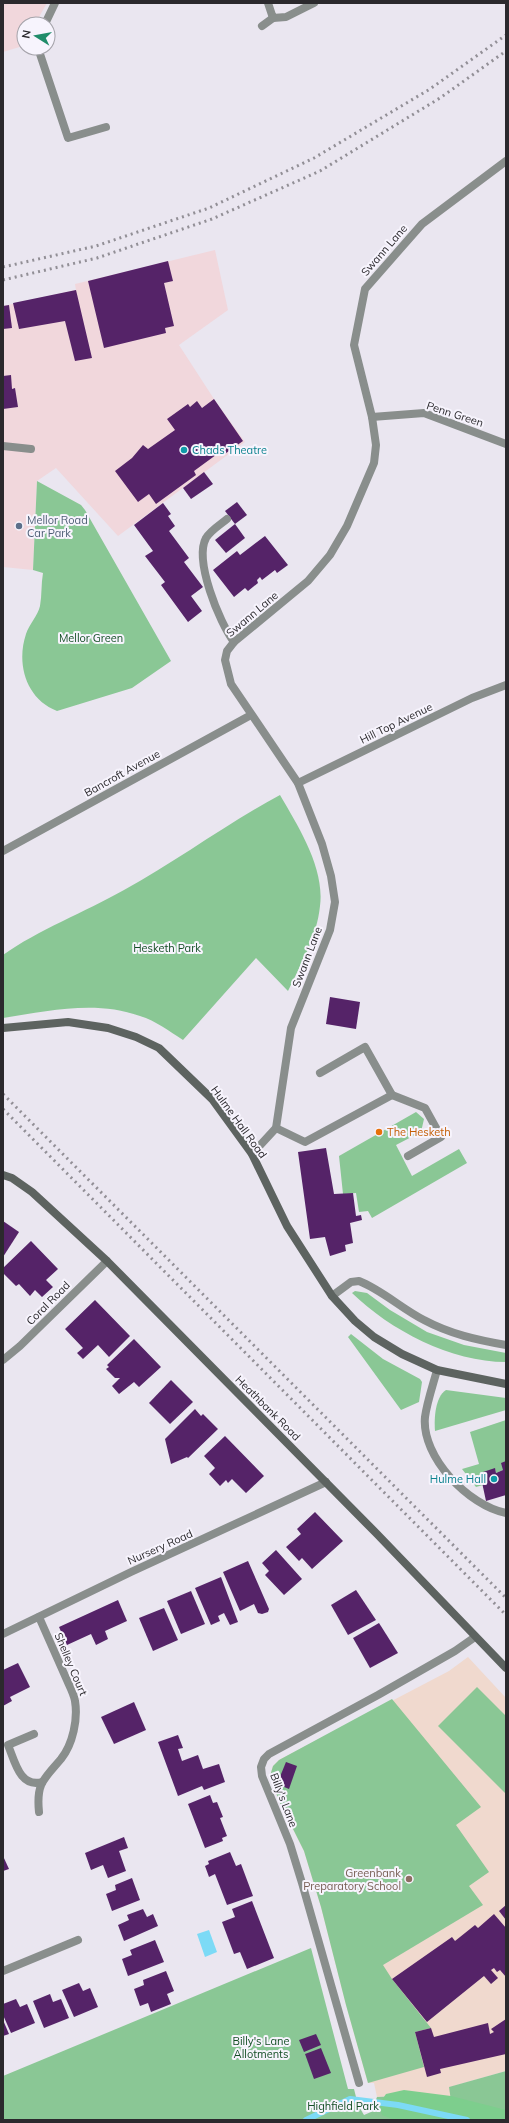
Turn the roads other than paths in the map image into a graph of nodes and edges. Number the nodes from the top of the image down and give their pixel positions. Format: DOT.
graph roads {
  1 [pos="55,3"];
  2 [pos="268,3"];
  3 [pos="314,3"];
  4 [pos="48,16"];
  5 [pos="273,18"];
  6 [pos="262,26"];
  7 [pos="41,56"];
  8 [pos="106,127"];
  9 [pos="506,161"];
  10 [pos="372,417"];
  11 [pos="506,444"];
  12 [pos="3,446"];
  13 [pos="30,449"];
  14 [pos="227,519"];
  15 [pos="234,642"];
  16 [pos="506,685"];
  17 [pos="251,715"];
  18 [pos="298,783"];
  19 [pos="3,851"];
  20 [pos="3,1028"];
  21 [pos="320,1073"];
  22 [pos="392,1095"];
  23 [pos="276,1128"];
  24 [pos="252,1154"];
  25 [pos="408,1156"];
  26 [pos="3,1175"];
  27 [pos="107,1261"];
  28 [pos="332,1296"];
  29 [pos="506,1345"];
  30 [pos="3,1360"];
  31 [pos="437,1370"];
  32 [pos="506,1384"];
  33 [pos="326,1482"];
  34 [pos="506,1513"];
  35 [pos="38,1617"];
  36 [pos="3,1634"];
  37 [pos="475,1637"];
  38 [pos="506,1668"];
  39 [pos="34,1734"];
  40 [pos="42,1782"];
  41 [pos="39,1812"];
  42 [pos="78,1940"];
  43 [pos="3,1971"];
  44 [pos="359,2083"];
  1 -- 4 [label="street"];
  2 -- 5 [label="street"];
  3 -- 5 [label="street"];
  5 -- 6 [label="street"];
  7 -- 8 [label="street"];
  9 -- 10 [label="street, Swann Lane"];
  10 -- 11 [label="street, Penn Green"];
  10 -- 15 [label="street, Swann Lane"];
  12 -- 13 [label="street"];
  14 -- 15 [label="street"];
  15 -- 17 [label="street, Swann Lane"];
  16 -- 18 [label="street, Hill Top Avenue"];
  17 -- 18 [label="street, Swann Lane"];
  17 -- 19 [label="street, Bancroft Avenue"];
  18 -- 23 [label="street, Swann Lane"];
  20 -- 24 [label="street, Hulme Hall Road"];
  21 -- 22 [label="street"];
  22 -- 23 [label="street"];
  22 -- 25 [label="street"];
  23 -- 24 [label="street"];
  24 -- 28 [label="street, Hulme Hall Road"];
  26 -- 27 [label="street, Heathbank Road"];
  27 -- 30 [label="street, Coral Road"];
  27 -- 33 [label="street, Heathbank Road"];
  28 -- 29 [label="street"];
  28 -- 31 [label="street, Hulme Hall Road"];
  31 -- 32 [label="street, Hulme Hall Road"];
  31 -- 34 [label="street"];
  33 -- 35 [label="street, Nursery Road"];
  33 -- 37 [label="street, Heathbank Road"];
  35 -- 36 [label="street, Nursery Road"];
  35 -- 40 [label="street, Shelley Court"];
  37 -- 38 [label="street, Heathbank Road"];
  37 -- 44 [label="street, Billy's Lane"];
  39 -- 40 [label="street"];
  40 -- 41 [label="street, Shelley Court"];
  42 -- 43 [label="street"];
}
